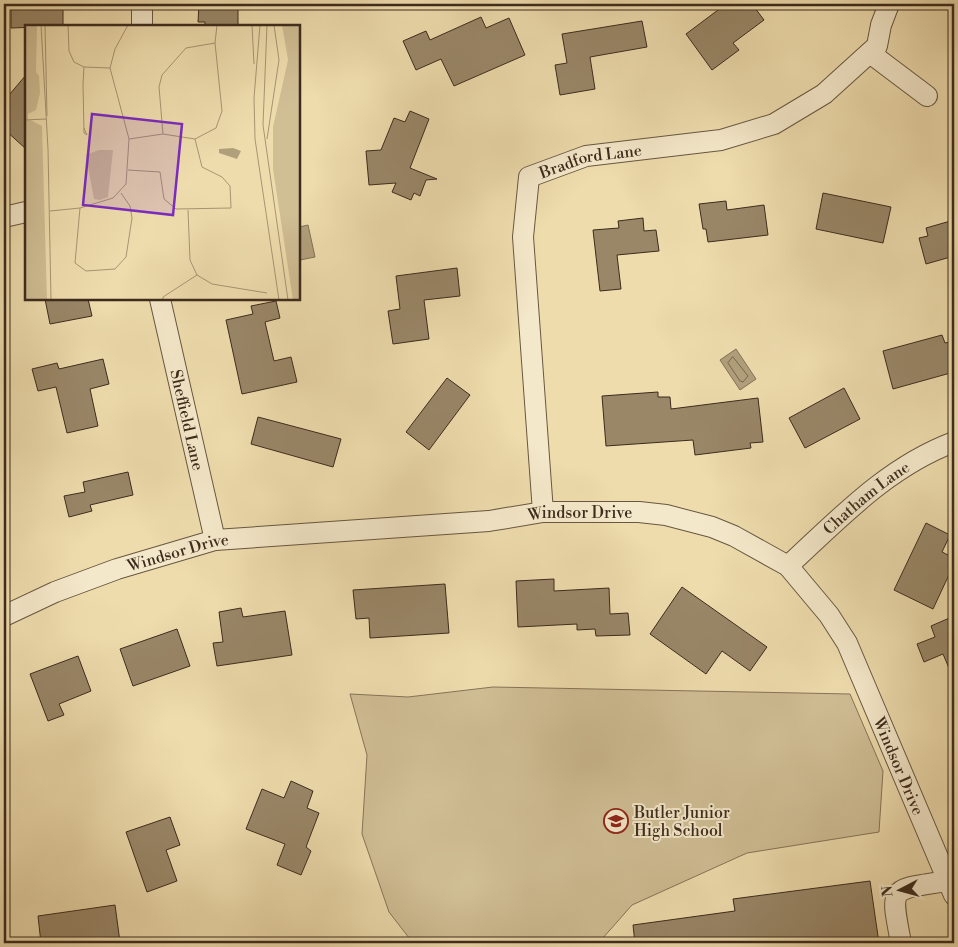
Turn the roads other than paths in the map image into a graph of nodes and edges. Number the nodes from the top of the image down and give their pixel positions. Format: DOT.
graph roads {
  1 [pos="142,4"];
  2 [pos="889,4"];
  3 [pos="142,25"];
  4 [pos="870,53"];
  5 [pos="927,96"];
  6 [pos="25,212"];
  7 [pos="4,216"];
  8 [pos="160,300"];
  9 [pos="954,442"];
  10 [pos="543,512"];
  11 [pos="215,540"];
  12 [pos="788,566"];
  13 [pos="4,616"];
  14 [pos="951,888"];
  15 [pos="901,943"];
  1 -- 3 [label="street"];
  2 -- 4 [label="street, Bradford Lane"];
  4 -- 5 [label="street"];
  4 -- 10 [label="street, Bradford Lane"];
  6 -- 7 [label="street"];
  8 -- 11 [label="street, Sheffield Lane"];
  9 -- 12 [label="street, Chatham Lane"];
  10 -- 11 [label="street, Windsor Drive"];
  10 -- 12 [label="street, Windsor Drive"];
  11 -- 13 [label="street, Windsor Drive"];
  12 -- 14 [label="street, Windsor Drive"];
  14 -- 15 [label="street"];
}
